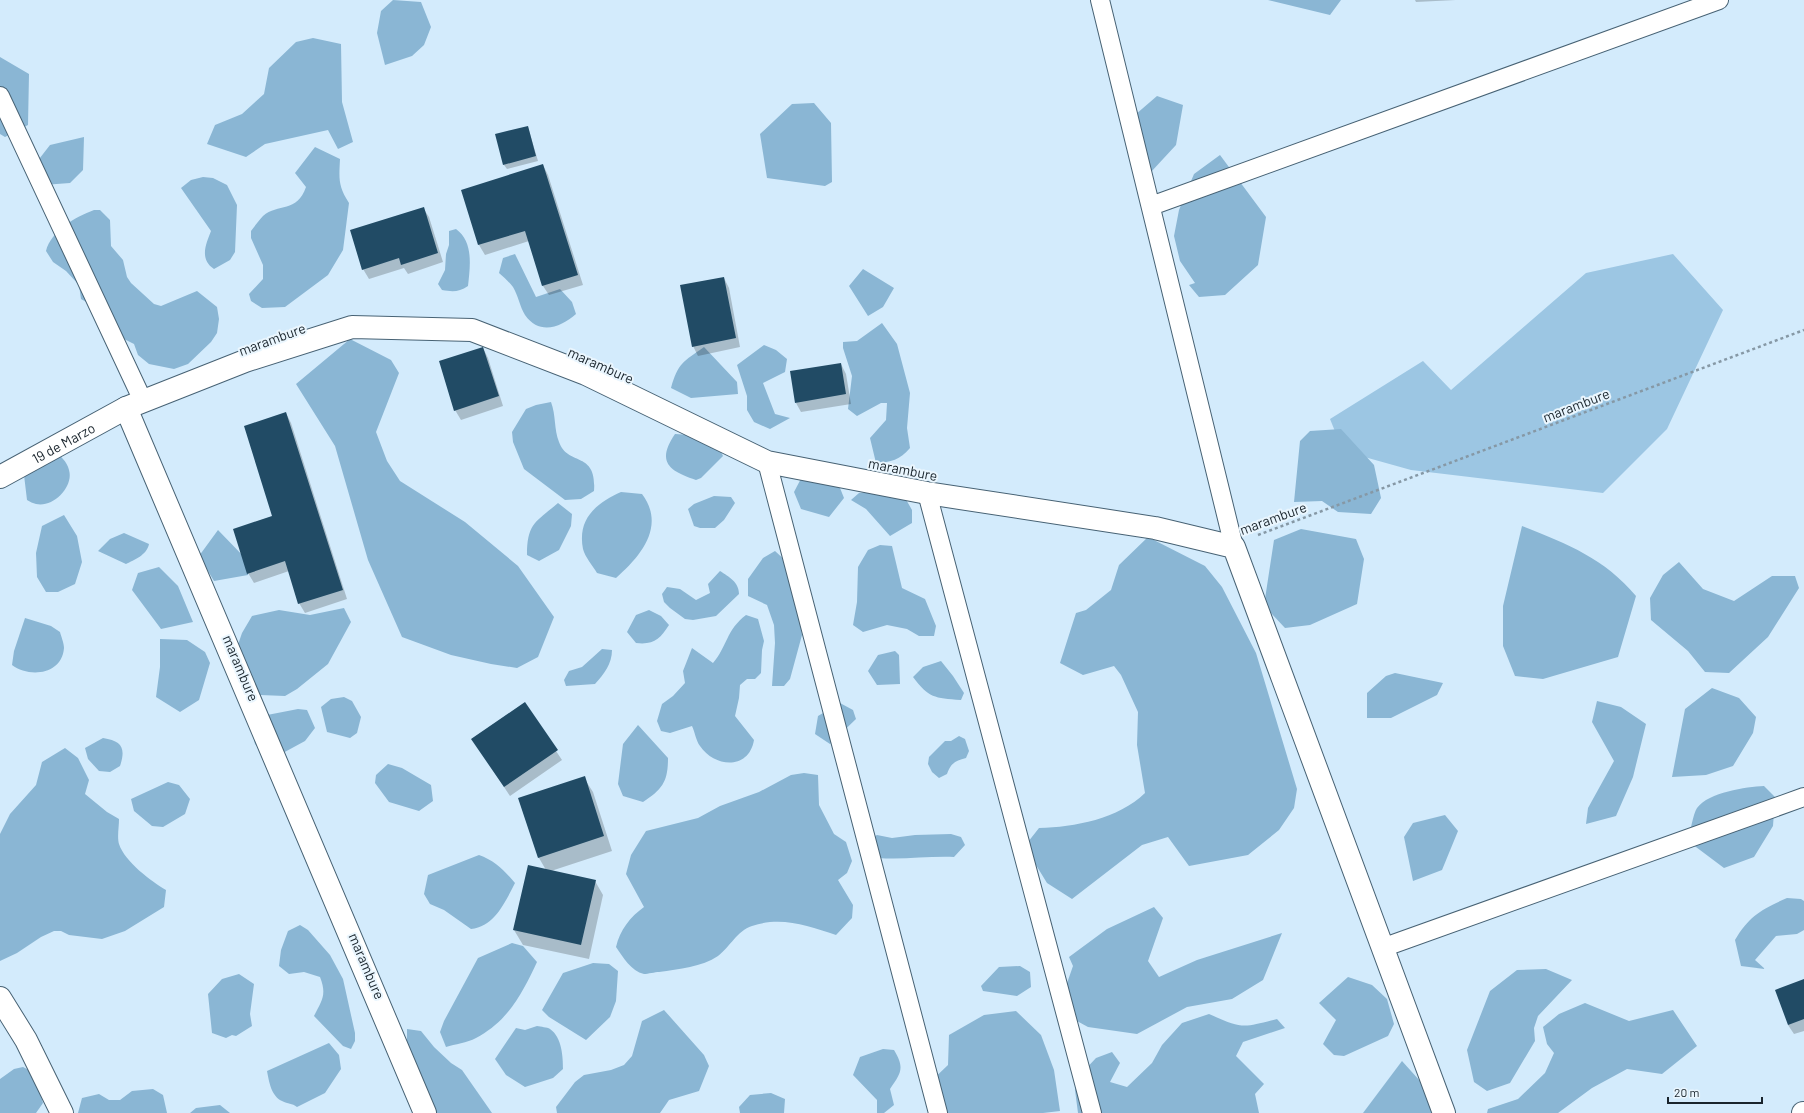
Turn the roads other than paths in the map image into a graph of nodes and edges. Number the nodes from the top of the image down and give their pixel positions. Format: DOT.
graph roads {
  1 [pos="1100,0"];
  2 [pos="1719,0"];
  3 [pos="0,96"];
  4 [pos="1151,206"];
  5 [pos="134,404"];
  6 [pos="767,462"];
  7 [pos="0,477"];
  8 [pos="927,493"];
  9 [pos="1243,542"];
  10 [pos="1804,797"];
  11 [pos="1382,948"];
  12 [pos="0,998"];
  13 [pos="62,1113"];
  14 [pos="425,1113"];
  15 [pos="938,1113"];
  16 [pos="1092,1113"];
  17 [pos="1444,1113"];
  1 -- 4 [label="lane"];
  2 -- 4 [label="lane"];
  3 -- 5 [label="lane"];
  4 -- 9 [label="lane"];
  5 -- 6 [label="street, 19 de Marzo"];
  5 -- 7 [label="street, 19 de Marzo"];
  5 -- 14 [label="street"];
  6 -- 8 [label="street, 19 de Marzo"];
  6 -- 15 [label="lane"];
  8 -- 9 [label="street, 19 de Marzo"];
  8 -- 16 [label="lane"];
  9 -- 11 [label="street"];
  10 -- 11 [label="lane"];
  11 -- 17 [label="street"];
  12 -- 13 [label="street"];
}
